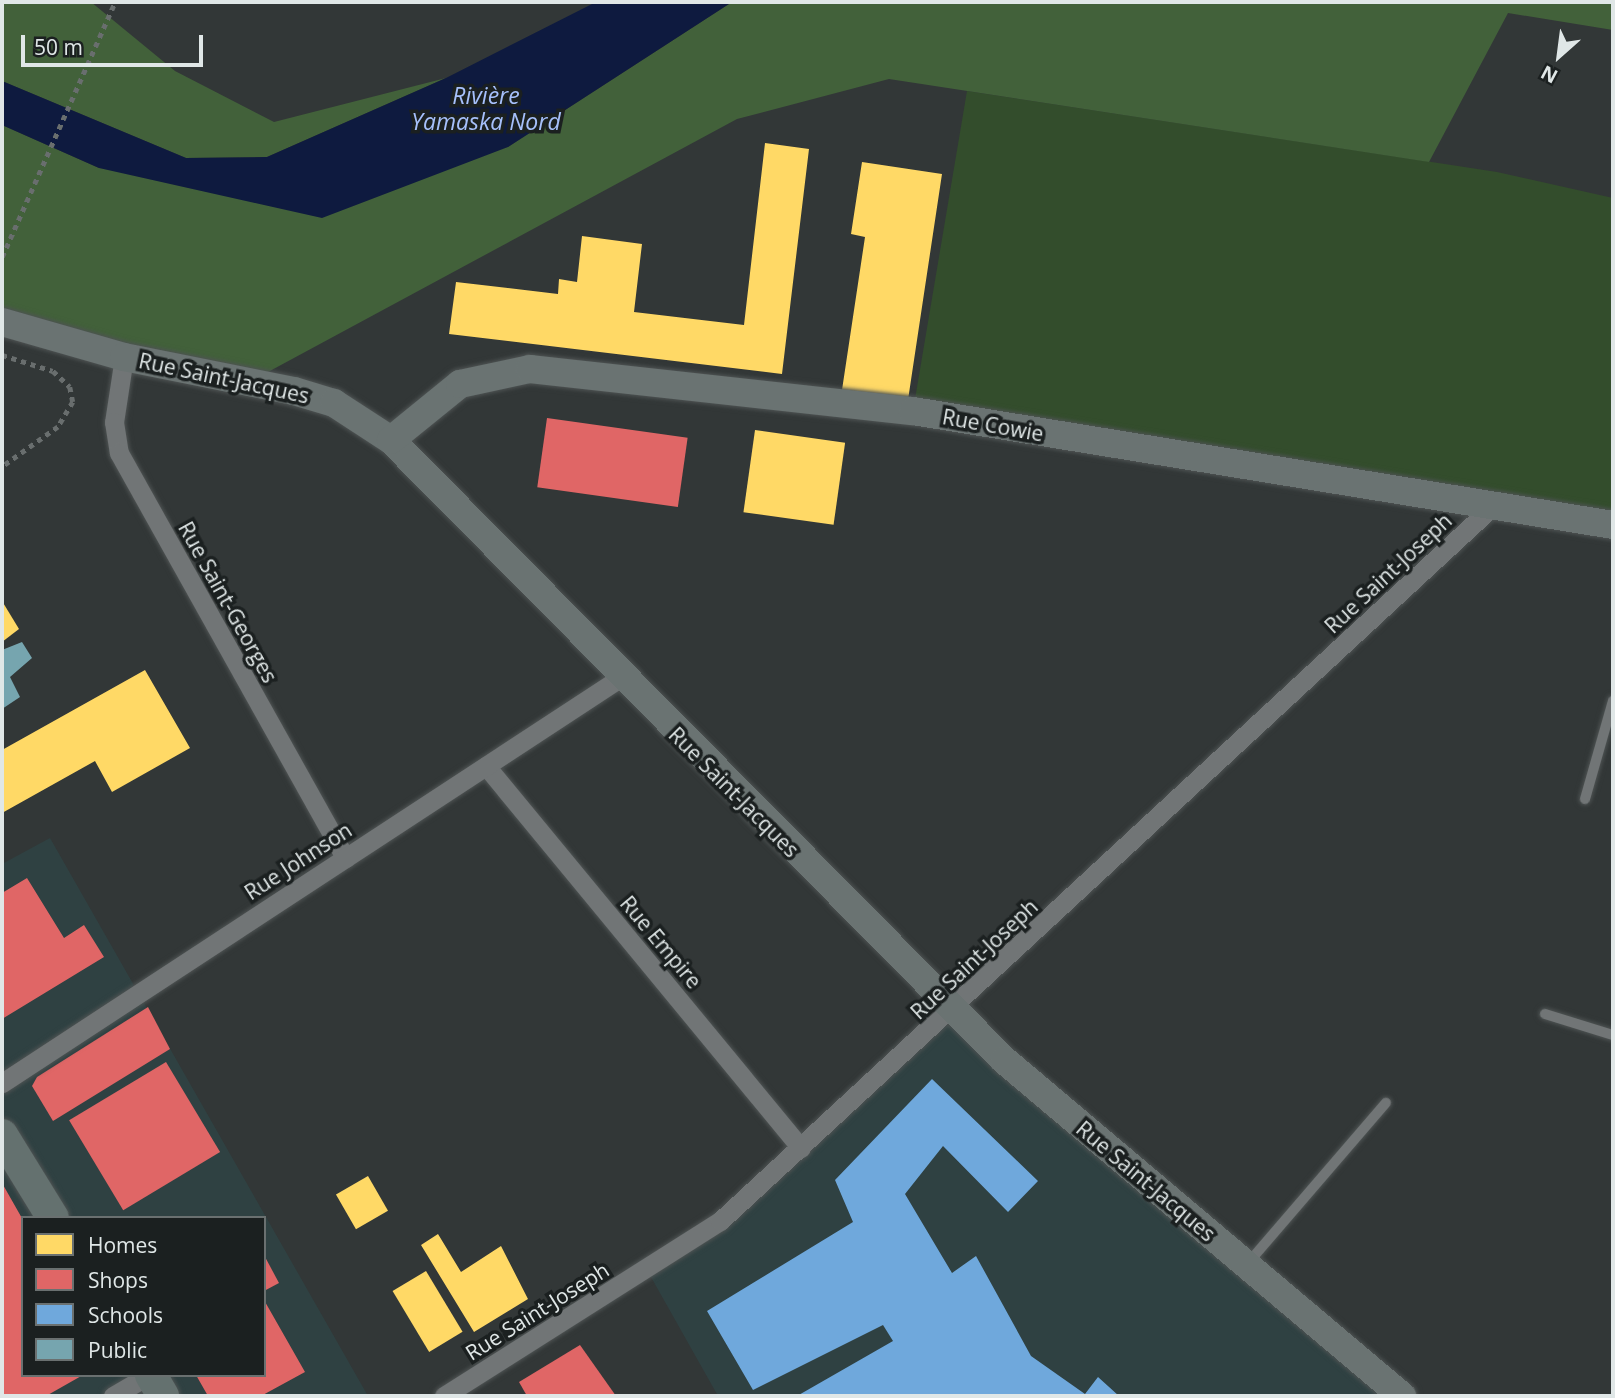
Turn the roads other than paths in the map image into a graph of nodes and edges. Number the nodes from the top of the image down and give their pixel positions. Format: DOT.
graph roads {
  1 [pos="2,322"];
  2 [pos="124,357"];
  3 [pos="391,440"];
  4 [pos="1494,505"];
  5 [pos="1613,525"];
  6 [pos="620,678"];
  7 [pos="1613,701"];
  8 [pos="486,766"];
  9 [pos="1585,799"];
  10 [pos="345,858"];
  11 [pos="953,1010"];
  12 [pos="1545,1014"];
  13 [pos="1613,1035"];
  14 [pos="2,1083"];
  15 [pos="1386,1103"];
  16 [pos="2,1135"];
  17 [pos="801,1148"];
  18 [pos="52,1216"];
  19 [pos="1246,1265"];
  20 [pos="146,1377"];
  21 [pos="151,1377"];
  22 [pos="113,1396"];
  23 [pos="163,1396"];
  24 [pos="444,1396"];
  25 [pos="1402,1396"];
  1 -- 2 [label="main road, Rue Saint-Jacques"];
  2 -- 3 [label="main road, Rue Saint-Jacques"];
  2 -- 10 [label="street, Rue Saint-Georges"];
  3 -- 4 [label="main road, Rue Cowie"];
  3 -- 6 [label="main road, Rue Saint-Jacques"];
  4 -- 5 [label="main road, Rue Cowie"];
  4 -- 11 [label="street, Rue Saint-Joseph"];
  6 -- 8 [label="street, Rue Johnson"];
  6 -- 11 [label="main road, Rue Saint-Jacques"];
  7 -- 9 [label="lane"];
  8 -- 10 [label="street, Rue Johnson"];
  8 -- 17 [label="street, Rue Empire"];
  10 -- 14 [label="street, Rue Johnson"];
  11 -- 17 [label="street, Rue Saint-Joseph"];
  11 -- 19 [label="main road, Rue Saint-Jacques"];
  12 -- 13 [label="lane"];
  15 -- 19 [label="lane"];
  16 -- 18 [label="main road"];
  17 -- 24 [label="street, Rue Saint-Joseph"];
  19 -- 25 [label="main road, Rue Saint-Jacques"];
  20 -- 22 [label="street"];
  21 -- 23 [label="main road"];
}
